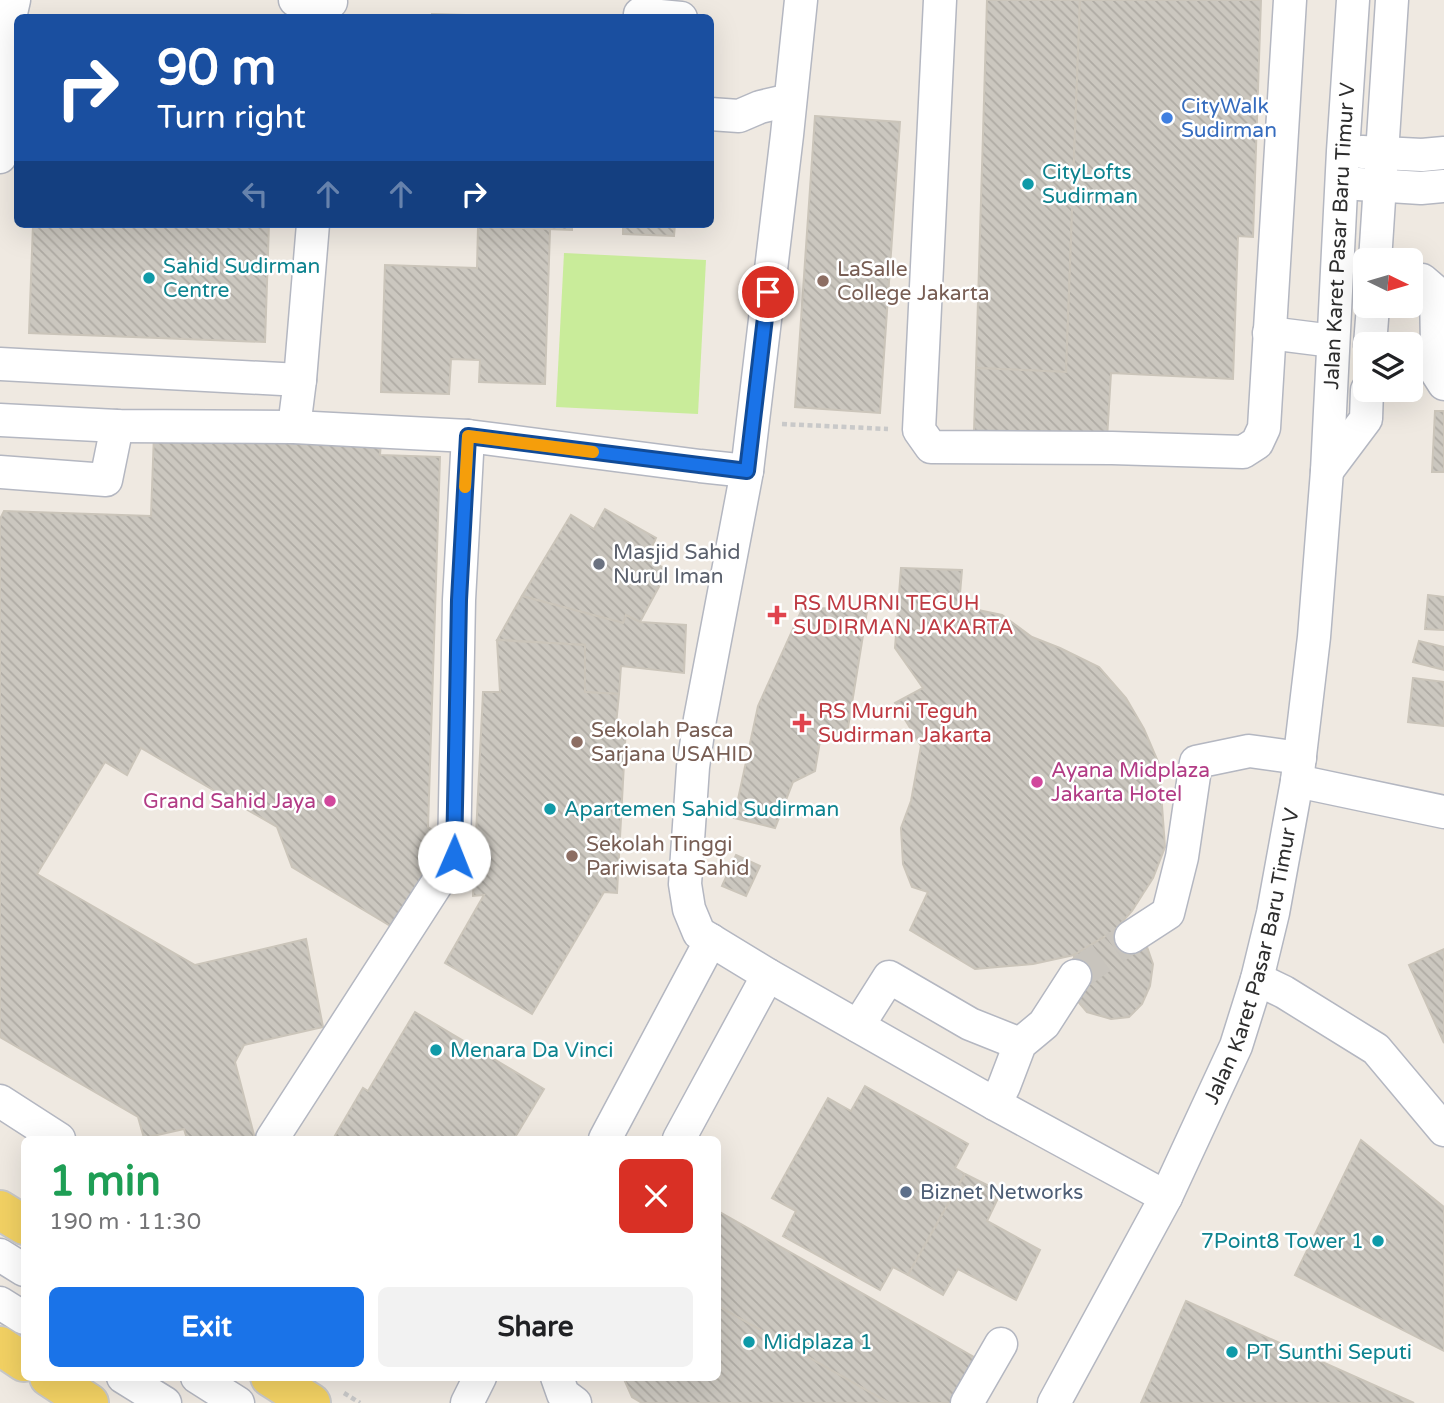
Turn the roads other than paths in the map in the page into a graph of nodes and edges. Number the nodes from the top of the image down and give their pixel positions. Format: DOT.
graph roads {
  1 [pos="14,0"];
  2 [pos="295,0"];
  3 [pos="801,0"];
  4 [pos="940,0"];
  5 [pos="1290,0"];
  6 [pos="1353,0"];
  7 [pos="1392,0"];
  8 [pos="331,6"];
  9 [pos="790,100"];
  10 [pos="725,115"];
  11 [pos="787,135"];
  12 [pos="0,139"];
  13 [pos="1343,151"];
  14 [pos="1382,153"];
  15 [pos="1444,153"];
  16 [pos="1341,183"];
  17 [pos="1380,185"];
  18 [pos="1444,186"];
  19 [pos="313,228"];
  20 [pos="1377,248"];
  21 [pos="1423,281"];
  22 [pos="1269,333"];
  23 [pos="1333,341"];
  24 [pos="0,364"];
  25 [pos="300,380"];
  26 [pos="1444,384"];
  27 [pos="1367,402"];
  28 [pos="0,420"];
  29 [pos="117,426"];
  30 [pos="294,427"];
  31 [pos="468,436"];
  32 [pos="747,471"];
  33 [pos="1327,471"];
  34 [pos="0,472"];
  35 [pos="1298,770"];
  36 [pos="1444,812"];
  37 [pos="1132,937"];
  38 [pos="711,940"];
  39 [pos="1075,976"];
  40 [pos="1257,979"];
  41 [pos="775,991"];
  42 [pos="858,1026"];
  43 [pos="826,1027"];
  44 [pos="1020,1044"];
  45 [pos="0,1101"];
  46 [pos="995,1104"];
  47 [pos="1444,1130"];
  48 [pos="54,1136"];
  49 [pos="274,1136"];
  50 [pos="607,1136"];
  51 [pos="681,1136"];
  52 [pos="1166,1197"];
  53 [pos="0,1210"];
  54 [pos="21,1223"];
  55 [pos="0,1255"];
  56 [pos="21,1268"];
  57 [pos="0,1303"];
  58 [pos="21,1316"];
  59 [pos="1001,1344"];
  60 [pos="0,1346"];
  61 [pos="21,1360"];
  62 [pos="129,1381"];
  63 [pos="203,1381"];
  64 [pos="276,1381"];
  65 [pos="478,1381"];
  66 [pos="559,1381"];
  67 [pos="165,1403"];
  68 [pos="238,1403"];
  69 [pos="311,1403"];
  70 [pos="467,1403"];
  71 [pos="575,1403"];
  72 [pos="967,1403"];
  73 [pos="1054,1403"];
  1 -- 12 [label="street"];
  2 -- 8 [label="street"];
  3 -- 9 [label="street"];
  4 -- 22 [label="street"];
  5 -- 22 [label="street"];
  6 -- 13 [label="street, Jalan Karet Pasar Baru Timur V"];
  7 -- 14 [label="street, Jalan Karet Pasar Baru Timur V"];
  9 -- 10 [label="street"];
  9 -- 11 [label="street"];
  10 -- 11 [label="street"];
  11 -- 32 [label="street"];
  13 -- 14 [label="street"];
  13 -- 16 [label="street, Jalan Karet Pasar Baru Timur V"];
  14 -- 15 [label="street"];
  14 -- 17 [label="street, Jalan Karet Pasar Baru Timur V"];
  16 -- 17 [label="street"];
  16 -- 23 [label="street, Jalan Karet Pasar Baru Timur V"];
  17 -- 18 [label="street"];
  17 -- 20 [label="street, Jalan Karet Pasar Baru Timur V"];
  19 -- 25 [label="street"];
  21 -- 26 [label="street"];
  22 -- 23 [label="street"];
  23 -- 33 [label="street, Jalan Karet Pasar Baru Timur V"];
  24 -- 25 [label="street"];
  25 -- 30 [label="street"];
  27 -- 33 [label="street, Jalan Karet Pasar Baru Timur V"];
  28 -- 29 [label="street"];
  29 -- 30 [label="street"];
  29 -- 34 [label="street"];
  30 -- 31 [label="street"];
  31 -- 32 [label="street"];
  31 -- 49 [label="street"];
  32 -- 38 [label="street"];
  33 -- 35 [label="street, Jalan Karet Pasar Baru Timur V"];
  35 -- 36 [label="street"];
  35 -- 37 [label="street"];
  35 -- 40 [label="street, Jalan Karet Pasar Baru Timur V"];
  38 -- 41 [label="street"];
  38 -- 50 [label="street"];
  39 -- 44 [label="street"];
  40 -- 47 [label="street"];
  40 -- 52 [label="street, Jalan Karet Pasar Baru Timur V"];
  41 -- 42 [label="street"];
  41 -- 43 [label="street"];
  41 -- 51 [label="street"];
  42 -- 44 [label="street"];
  42 -- 46 [label="street"];
  44 -- 46 [label="street"];
  45 -- 48 [label="street"];
  46 -- 52 [label="street"];
  52 -- 73 [label="street, Jalan Karet Pasar Baru Timur V"];
  53 -- 54 [label="main road"];
  55 -- 56 [label="street"];
  57 -- 58 [label="street"];
  59 -- 72 [label="street"];
  60 -- 61 [label="main road"];
  62 -- 67 [label="street"];
  63 -- 68 [label="street"];
  64 -- 69 [label="main road"];
  65 -- 70 [label="street"];
  66 -- 71 [label="street"];
}
